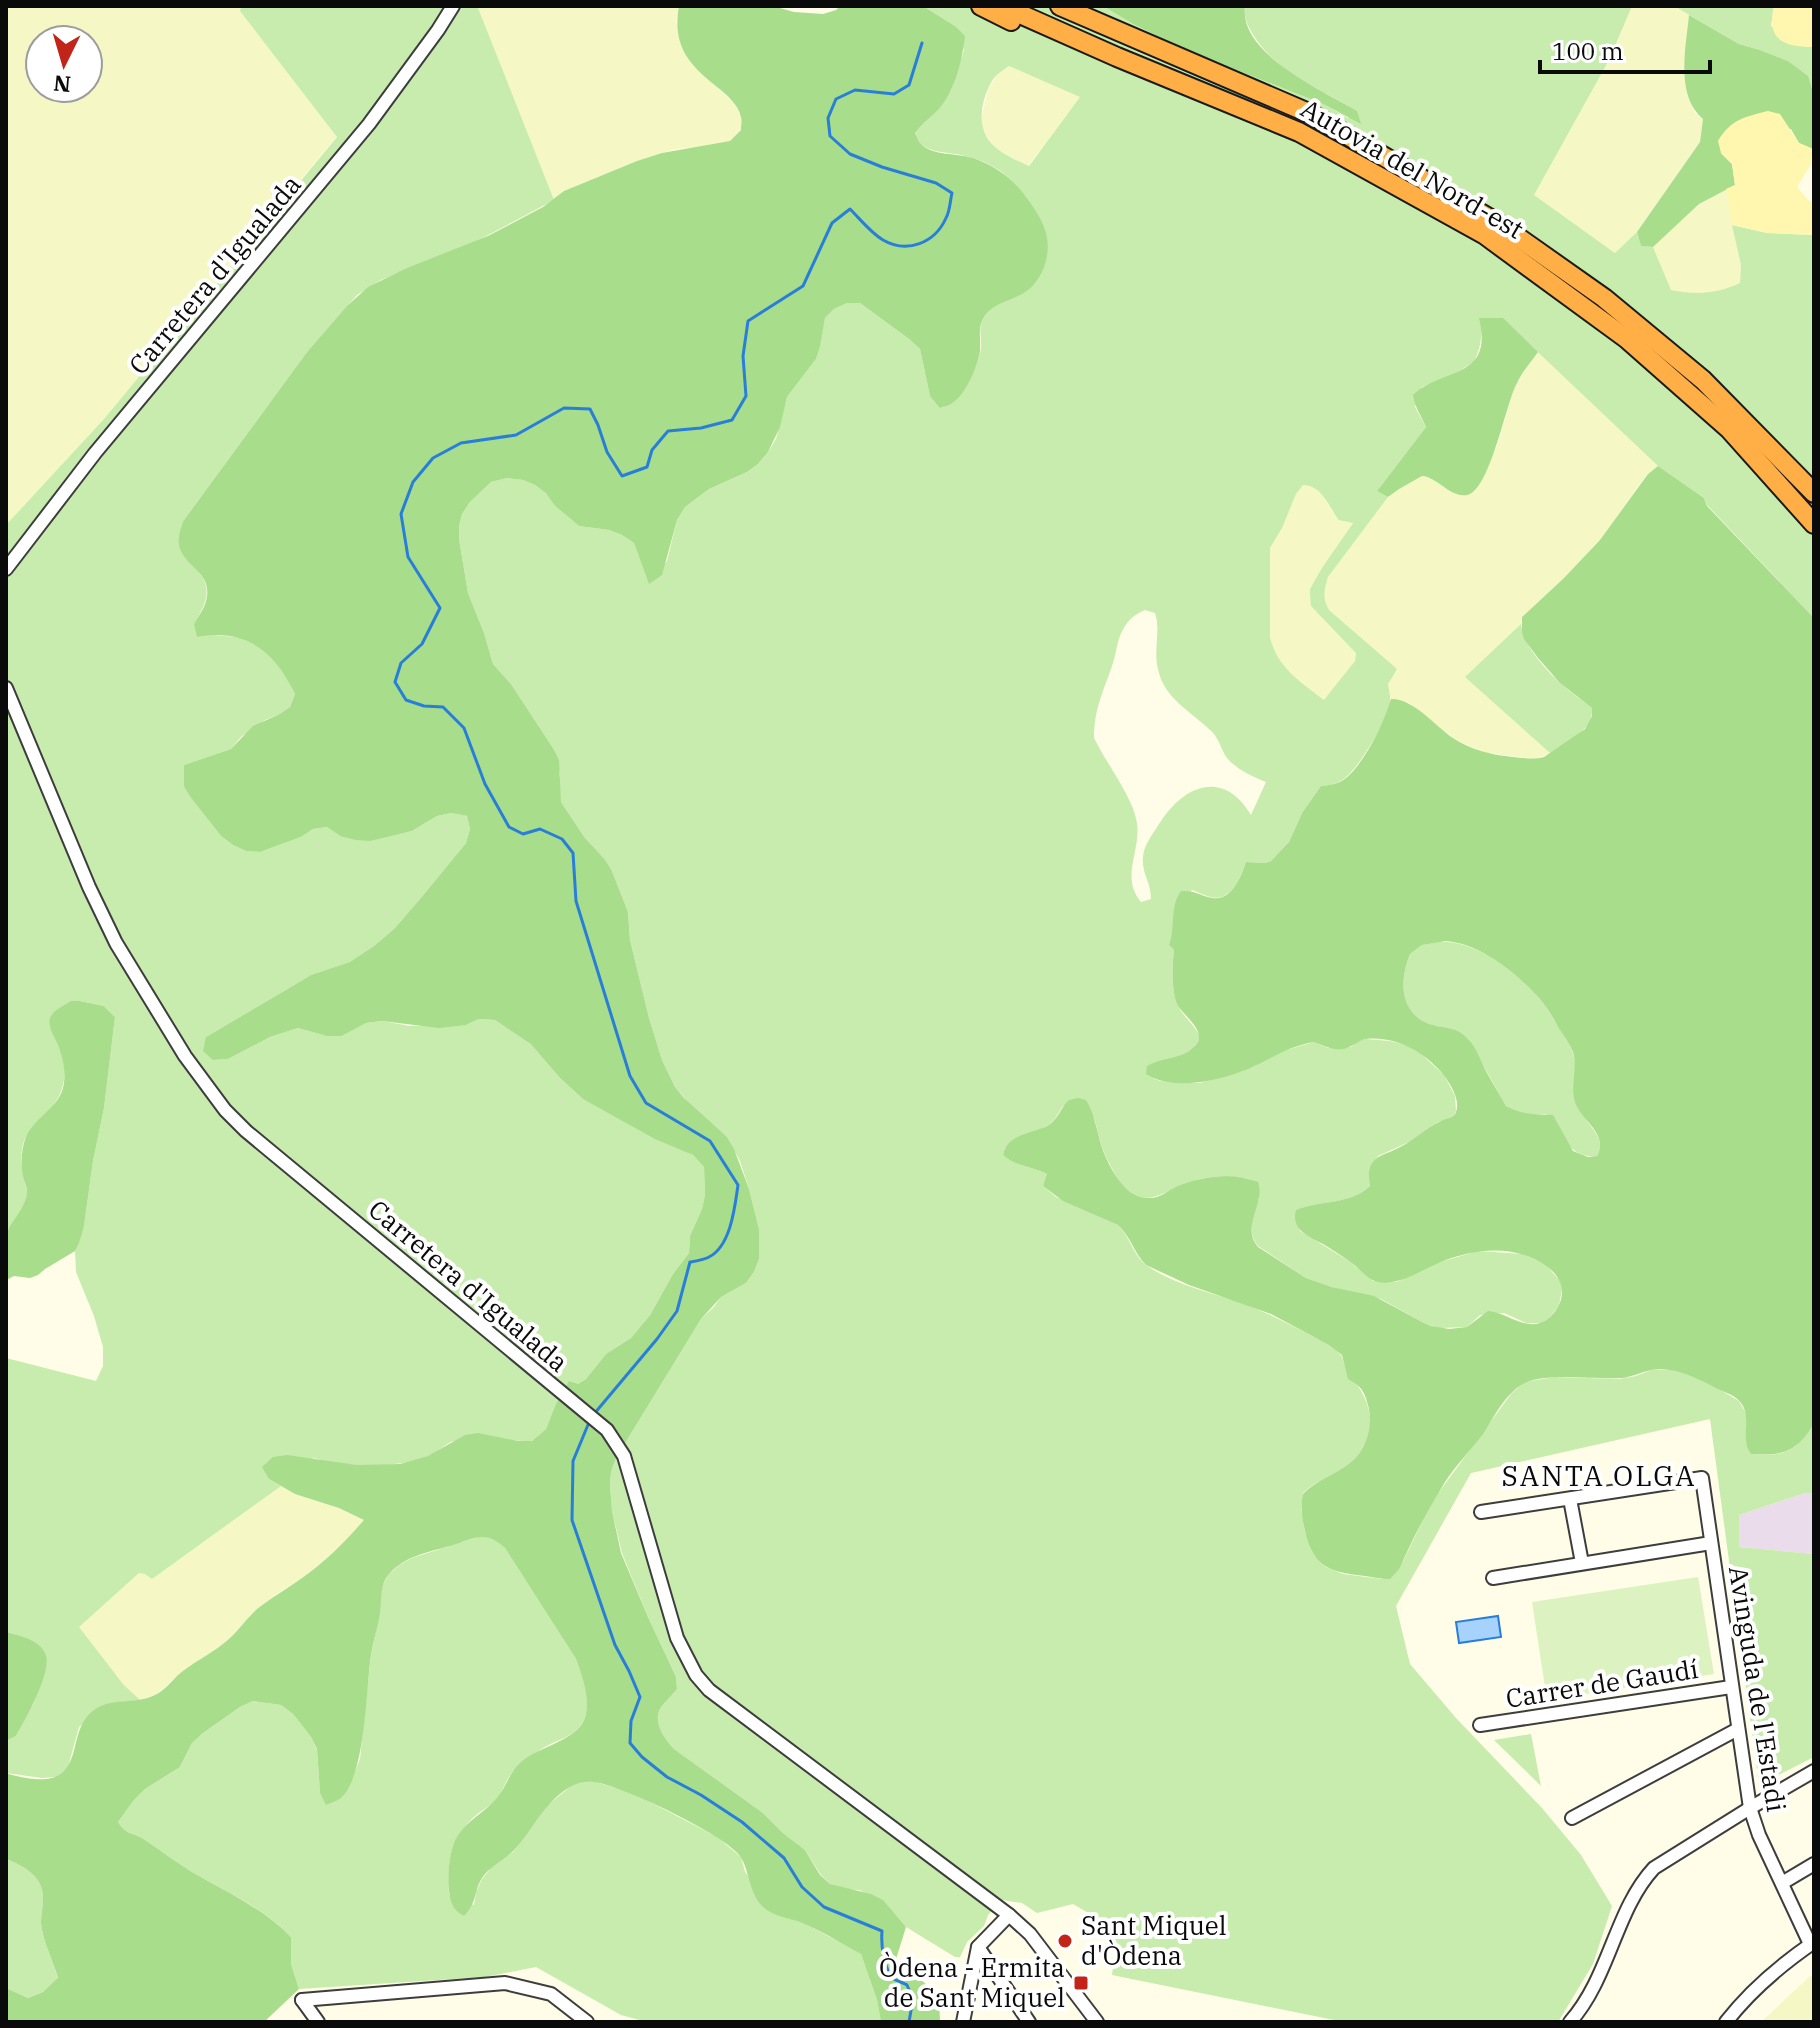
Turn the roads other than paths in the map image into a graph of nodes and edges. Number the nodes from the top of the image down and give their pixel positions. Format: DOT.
graph roads {
  1 [pos="453,6"];
  2 [pos="981,6"];
  3 [pos="1002,6"];
  4 [pos="1060,6"];
  5 [pos="1117,57"];
  6 [pos="1814,493"];
  7 [pos="1814,524"];
  8 [pos="6,569"];
  9 [pos="6,688"];
  10 [pos="1570,1499"];
  11 [pos="1481,1512"];
  12 [pos="1711,1543"];
  13 [pos="1582,1563"];
  14 [pos="1493,1578"];
  15 [pos="1731,1687"];
  16 [pos="1480,1725"];
  17 [pos="1738,1729"];
  18 [pos="1814,1771"];
  19 [pos="1750,1808"];
  20 [pos="1572,1818"];
  21 [pos="1814,1864"];
  22 [pos="1782,1883"];
  23 [pos="1009,1915"];
  24 [pos="1812,1943"];
  25 [pos="978,1947"];
  26 [pos="1578,2019"];
  27 [pos="318,2022"];
  28 [pos="587,2022"];
  29 [pos="963,2022"];
  30 [pos="1029,2022"];
  31 [pos="1097,2022"];
  32 [pos="1726,2022"];
  1 -- 8 [label="street, Carretera d'Igualada"];
  2 -- 5 [label="highway"];
  3 -- 5 [label="highway, Autovia del Nord-est"];
  4 -- 6 [label="highway, Autovia del Nord-est"];
  5 -- 7 [label="highway, Autovia del Nord-est"];
  9 -- 23 [label="street, Carretera d'Igualada"];
  10 -- 11 [label="street"];
  10 -- 12 [label="street, Avinguda de l'Estadi"];
  10 -- 13 [label="street"];
  12 -- 13 [label="street"];
  12 -- 15 [label="street, Avinguda de l'Estadi"];
  13 -- 14 [label="street"];
  15 -- 16 [label="street, Carrer de Gaudí"];
  15 -- 17 [label="street, Avinguda de l'Estadi"];
  17 -- 19 [label="street, Avinguda de l'Estadi"];
  17 -- 20 [label="street"];
  18 -- 19 [label="street"];
  19 -- 22 [label="street, Avinguda de l'Estadi"];
  19 -- 26 [label="street"];
  21 -- 22 [label="street"];
  22 -- 24 [label="street, Avinguda de l'Estadi"];
  23 -- 25 [label="street"];
  23 -- 31 [label="street, Carretera d'Igualada"];
  24 -- 32 [label="street"];
  25 -- 29 [label="street"];
  25 -- 30 [label="street"];
  27 -- 28 [label="street"];
}
